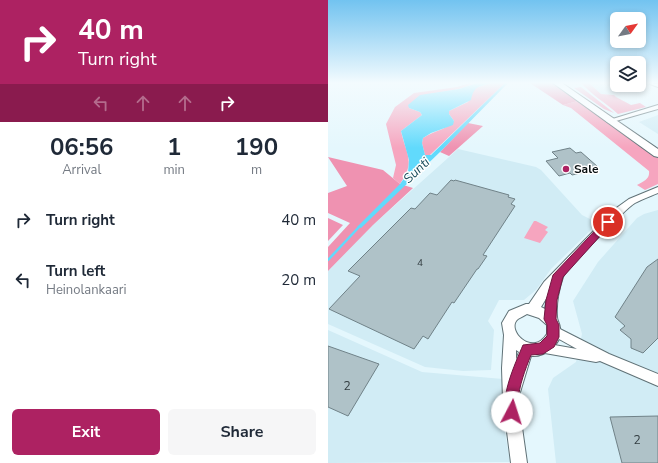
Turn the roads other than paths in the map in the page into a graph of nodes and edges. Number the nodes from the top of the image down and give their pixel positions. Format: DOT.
graph roads {
  1 [pos="590,105"];
  2 [pos="591,105"];
  3 [pos="657,107"];
  4 [pos="612,120"];
  5 [pos="658,148"];
  6 [pos="658,154"];
  7 [pos="658,190"];
  8 [pos="558,275"];
  9 [pos="533,309"];
  10 [pos="552,325"];
  11 [pos="510,336"];
  12 [pos="543,348"];
  13 [pos="527,350"];
  14 [pos="605,358"];
  15 [pos="658,380"];
  16 [pos="511,402"];
  17 [pos="519,463"];
  1 -- 4 [label="highway"];
  2 -- 4 [label="highway"];
  3 -- 4 [label="street"];
  4 -- 5 [label="highway"];
  4 -- 6 [label="highway"];
  7 -- 8 [label="street"];
  8 -- 9 [label="street"];
  8 -- 10 [label="street"];
  9 -- 10 [label="street"];
  9 -- 11 [label="street"];
  10 -- 12 [label="street"];
  10 -- 14 [label="street"];
  11 -- 13 [label="street"];
  11 -- 16 [label="street"];
  12 -- 13 [label="street"];
  12 -- 14 [label="street"];
  13 -- 16 [label="street"];
  14 -- 15 [label="street"];
  16 -- 17 [label="street"];
}
